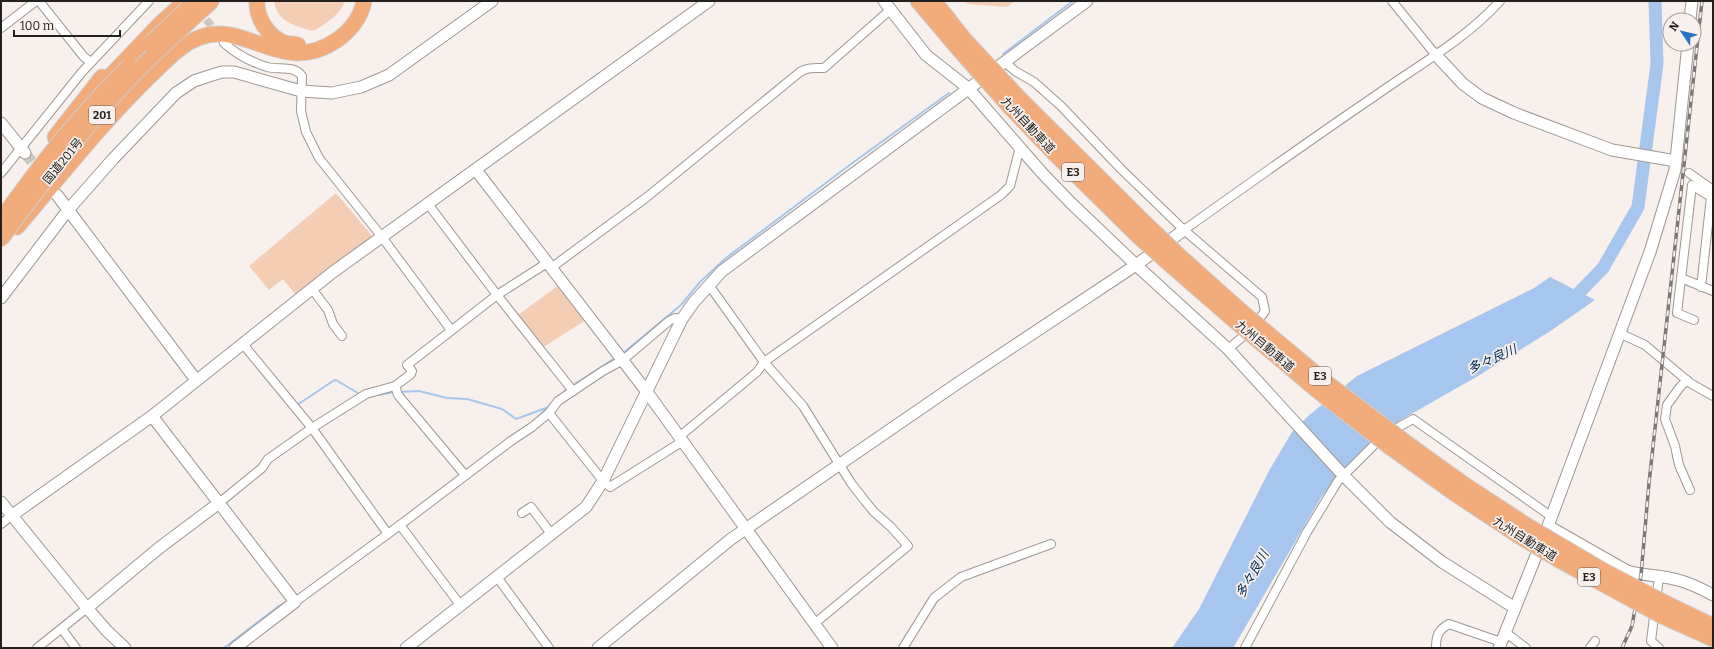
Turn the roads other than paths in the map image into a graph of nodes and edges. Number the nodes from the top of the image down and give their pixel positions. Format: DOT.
graph roads {
  1 [pos="36,1"];
  2 [pos="39,1"];
  3 [pos="149,1"];
  4 [pos="174,1"];
  5 [pos="186,1"];
  6 [pos="195,1"];
  7 [pos="212,1"];
  8 [pos="216,1"];
  9 [pos="257,1"];
  10 [pos="356,1"];
  11 [pos="364,1"];
  12 [pos="492,1"];
  13 [pos="709,1"];
  14 [pos="884,1"];
  15 [pos="918,1"];
  16 [pos="934,1"];
  17 [pos="1087,1"];
  18 [pos="1392,1"];
  19 [pos="1500,1"];
  20 [pos="1692,1"];
  21 [pos="890,10"];
  22 [pos="1691,12"];
  23 [pos="1,28"];
  24 [pos="224,43"];
  25 [pos="960,43"];
  26 [pos="1687,52"];
  27 [pos="1435,54"];
  28 [pos="91,62"];
  29 [pos="1006,63"];
  30 [pos="968,88"];
  31 [pos="301,91"];
  32 [pos="1,123"];
  33 [pos="55,137"];
  34 [pos="1020,147"];
  35 [pos="23,151"];
  36 [pos="1673,161"];
  37 [pos="476,170"];
  38 [pos="1,173"];
  39 [pos="1689,173"];
  40 [pos="1713,190"];
  41 [pos="57,195"];
  42 [pos="428,204"];
  43 [pos="1,208"];
  44 [pos="68,210"];
  45 [pos="1711,223"];
  46 [pos="1184,230"];
  47 [pos="2,234"];
  48 [pos="382,237"];
  49 [pos="1136,265"];
  50 [pos="549,266"];
  51 [pos="1681,278"];
  52 [pos="709,285"];
  53 [pos="1701,287"];
  54 [pos="312,288"];
  55 [pos="1713,291"];
  56 [pos="497,295"];
  57 [pos="1,298"];
  58 [pos="682,319"];
  59 [pos="1694,320"];
  60 [pos="451,330"];
  61 [pos="1619,333"];
  62 [pos="342,336"];
  63 [pos="242,343"];
  64 [pos="1228,349"];
  65 [pos="623,360"];
  66 [pos="764,362"];
  67 [pos="196,380"];
  68 [pos="1687,380"];
  69 [pos="395,386"];
  70 [pos="573,390"];
  71 [pos="647,392"];
  72 [pos="1712,394"];
  73 [pos="549,413"];
  74 [pos="152,416"];
  75 [pos="312,428"];
  76 [pos="681,439"];
  77 [pos="840,464"];
  78 [pos="1342,474"];
  79 [pos="465,475"];
  80 [pos="603,481"];
  81 [pos="1690,490"];
  82 [pos="1,502"];
  83 [pos="219,503"];
  84 [pos="522,513"];
  85 [pos="11,516"];
  86 [pos="1550,521"];
  87 [pos="1,524"];
  88 [pos="400,525"];
  89 [pos="746,529"];
  90 [pos="388,534"];
  91 [pos="552,535"];
  92 [pos="1051,544"];
  93 [pos="498,577"];
  94 [pos="1659,577"];
  95 [pos="1713,595"];
  96 [pos="295,602"];
  97 [pos="461,606"];
  98 [pos="87,608"];
  99 [pos="1515,608"];
  100 [pos="1664,610"];
  101 [pos="814,624"];
  102 [pos="1713,626"];
  103 [pos="62,629"];
  104 [pos="1713,639"];
  105 [pos="1502,641"];
  106 [pos="1595,641"];
  107 [pos="37,648"];
  108 [pos="76,648"];
  109 [pos="125,648"];
  110 [pos="234,648"];
  111 [pos="407,648"];
  112 [pos="549,648"];
  113 [pos="598,648"];
  114 [pos="832,648"];
  115 [pos="903,648"];
  116 [pos="1244,648"];
  117 [pos="1436,648"];
  118 [pos="1526,648"];
  119 [pos="1590,648"];
  120 [pos="1659,648"];
  1 -- 23 [label="street"];
  2 -- 28 [label="street"];
  3 -- 28 [label="street"];
  4 -- 33 [label="highway"];
  5 -- 33 [label="highway, 国道201号 / 201"];
  6 -- 47 [label="highway, bridge"];
  7 -- 47 [label="highway, bridge"];
  8 -- 47 [label="highway, 国道201号 / 201"];
  9 -- 10 [label="highway"];
  11 -- 47 [label="highway"];
  12 -- 31 [label="street"];
  13 -- 37 [label="street"];
  14 -- 21 [label="street"];
  15 -- 25 [label="highway, 九州自動車道 / E3"];
  16 -- 25 [label="highway, 九州自動車道 / E3"];
  17 -- 29 [label="street"];
  18 -- 27 [label="street"];
  19 -- 27 [label="street"];
  20 -- 22 [label="street"];
  21 -- 30 [label="street"];
  21 -- 50 [label="street"];
  24 -- 31 [label="street"];
  25 -- 100 [label="highway, 九州自動車道 / E3, bridge"];
  26 -- 36 [label="street"];
  27 -- 36 [label="street"];
  27 -- 46 [label="street"];
  28 -- 35 [label="street"];
  29 -- 30 [label="street"];
  29 -- 46 [label="street"];
  30 -- 34 [label="street"];
  30 -- 52 [label="street"];
  31 -- 44 [label="street"];
  31 -- 48 [label="street"];
  32 -- 35 [label="street"];
  33 -- 43 [label="highway, 国道201号 / 201"];
  34 -- 49 [label="street"];
  34 -- 66 [label="street"];
  35 -- 38 [label="street"];
  36 -- 61 [label="street"];
  37 -- 42 [label="street"];
  37 -- 50 [label="street"];
  39 -- 40 [label="street"];
  41 -- 44 [label="street"];
  42 -- 48 [label="street"];
  42 -- 56 [label="street"];
  44 -- 57 [label="street"];
  44 -- 67 [label="street"];
  45 -- 51 [label="street"];
  45 -- 53 [label="street"];
  46 -- 49 [label="street"];
  46 -- 64 [label="street"];
  48 -- 54 [label="street"];
  48 -- 60 [label="street"];
  49 -- 64 [label="street"];
  49 -- 77 [label="street"];
  50 -- 56 [label="street"];
  50 -- 65 [label="street"];
  51 -- 53 [label="street"];
  51 -- 59 [label="street"];
  52 -- 58 [label="street"];
  52 -- 66 [label="street"];
  53 -- 55 [label="street"];
  54 -- 62 [label="street"];
  54 -- 63 [label="street"];
  56 -- 60 [label="street"];
  56 -- 70 [label="street"];
  58 -- 65 [label="street"];
  58 -- 71 [label="street"];
  60 -- 69 [label="street"];
  61 -- 68 [label="street"];
  61 -- 86 [label="street"];
  63 -- 67 [label="street"];
  63 -- 75 [label="street"];
  64 -- 78 [label="street"];
  65 -- 70 [label="street"];
  65 -- 71 [label="street"];
  66 -- 76 [label="street"];
  66 -- 77 [label="street"];
  67 -- 74 [label="street"];
  68 -- 72 [label="street"];
  68 -- 81 [label="street"];
  69 -- 75 [label="street"];
  69 -- 79 [label="street"];
  70 -- 73 [label="street"];
  71 -- 76 [label="street"];
  71 -- 80 [label="street"];
  73 -- 79 [label="street"];
  73 -- 80 [label="street"];
  74 -- 83 [label="street"];
  74 -- 85 [label="street"];
  75 -- 83 [label="street"];
  75 -- 90 [label="street"];
  76 -- 80 [label="street"];
  76 -- 89 [label="street"];
  77 -- 89 [label="street"];
  77 -- 101 [label="street"];
  78 -- 86 [label="street"];
  78 -- 99 [label="street"];
  78 -- 116 [label="street"];
  79 -- 88 [label="street"];
  80 -- 91 [label="street"];
  82 -- 85 [label="street"];
  83 -- 96 [label="street"];
  83 -- 98 [label="street"];
  84 -- 91 [label="street"];
  85 -- 87 [label="street"];
  85 -- 98 [label="street"];
  86 -- 94 [label="street"];
  86 -- 99 [label="street"];
  88 -- 90 [label="street"];
  88 -- 97 [label="street"];
  89 -- 101 [label="street"];
  89 -- 113 [label="street"];
  90 -- 96 [label="street"];
  91 -- 93 [label="street"];
  92 -- 115 [label="street"];
  93 -- 97 [label="street"];
  93 -- 112 [label="street"];
  94 -- 95 [label="street"];
  94 -- 120 [label="street"];
  96 -- 110 [label="street"];
  97 -- 111 [label="street"];
  98 -- 103 [label="street"];
  98 -- 109 [label="street"];
  99 -- 105 [label="street"];
  100 -- 102 [label="highway, 九州自動車道 / E3"];
  100 -- 104 [label="highway, 九州自動車道 / E3"];
  101 -- 114 [label="street"];
  103 -- 107 [label="street"];
  103 -- 108 [label="street"];
  105 -- 117 [label="street"];
  105 -- 118 [label="street"];
  106 -- 119 [label="street"];
}
